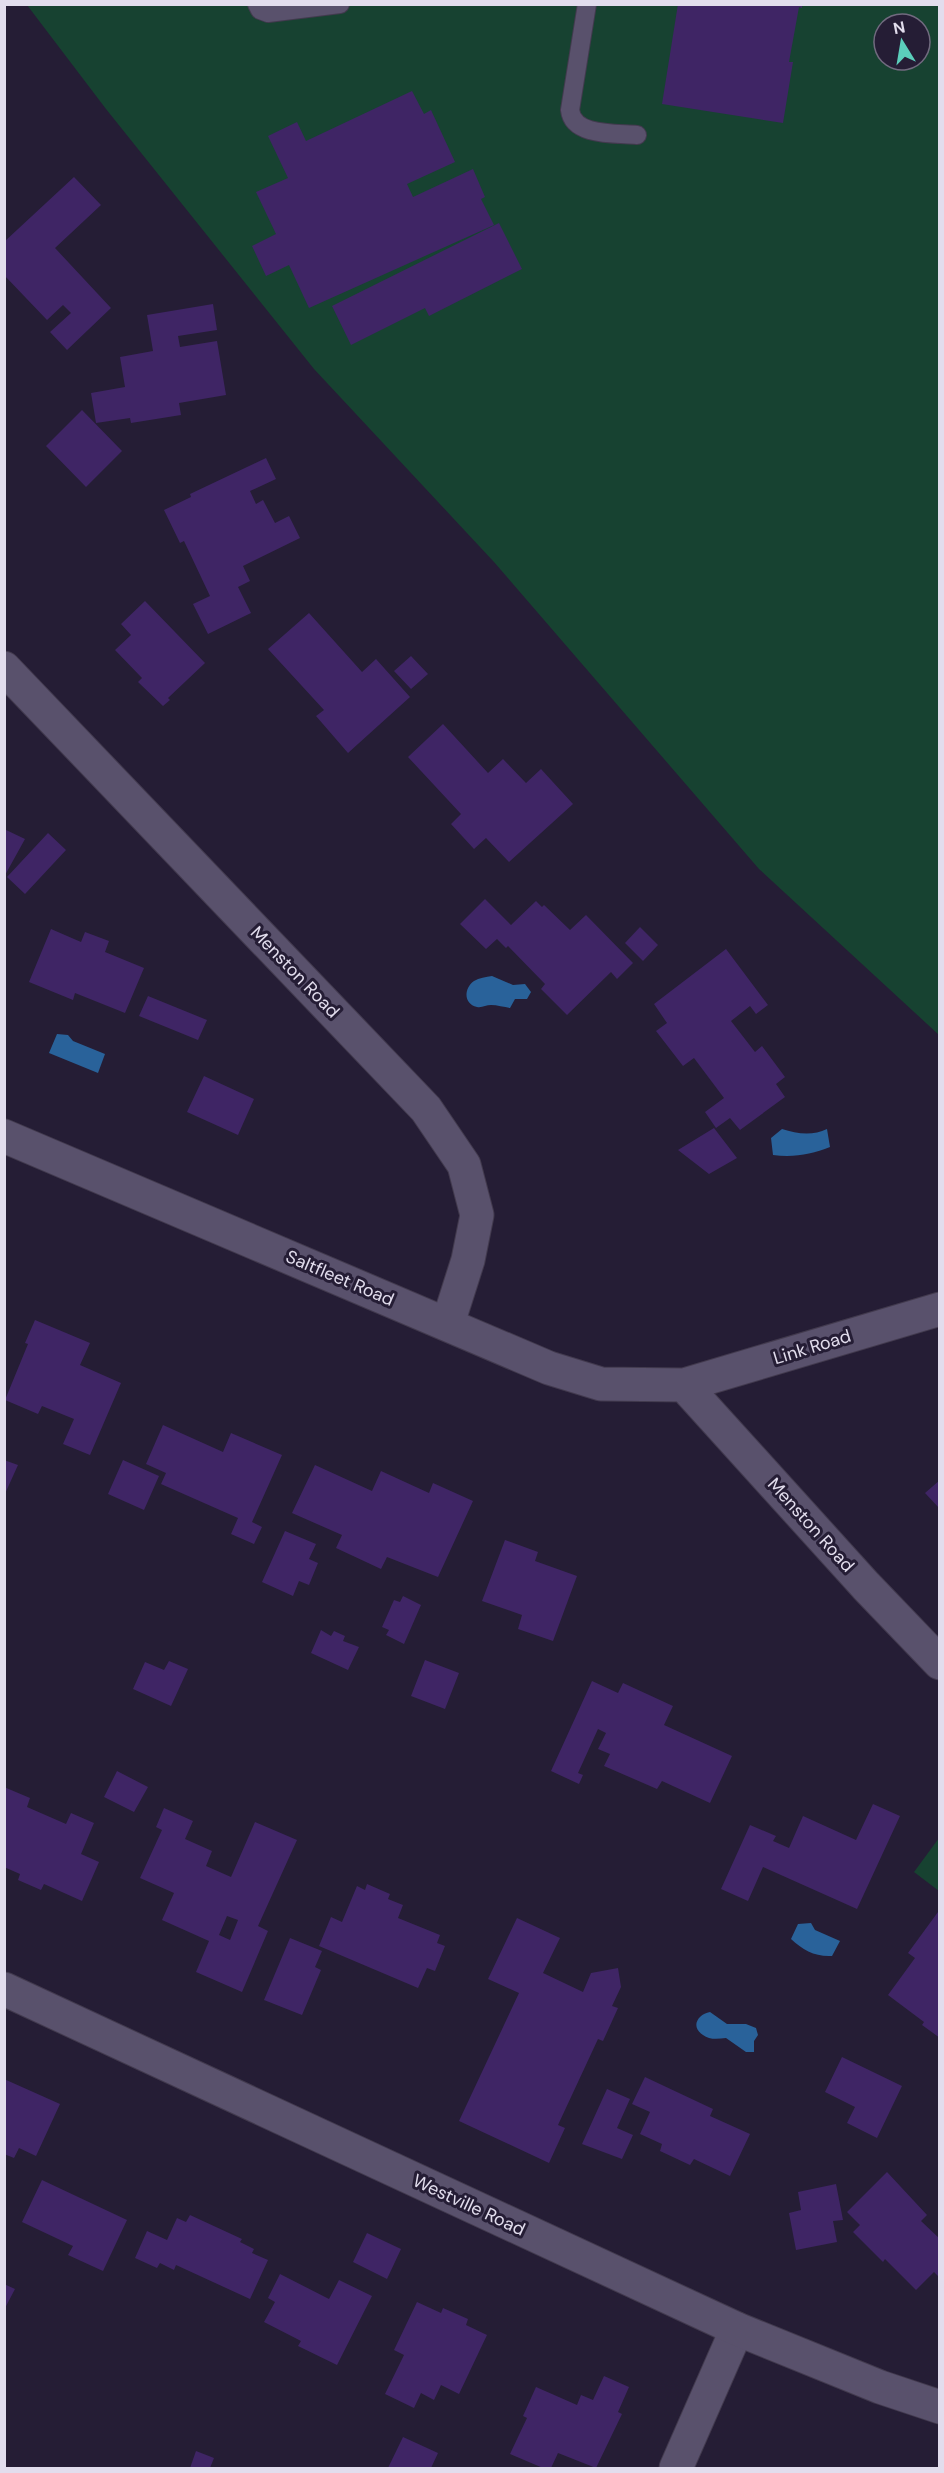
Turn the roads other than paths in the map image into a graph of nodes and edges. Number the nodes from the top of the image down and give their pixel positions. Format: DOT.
graph roads {
  1 [pos="257,4"];
  2 [pos="340,4"];
  3 [pos="587,4"];
  4 [pos="637,135"];
  5 [pos="4,668"];
  6 [pos="4,1136"];
  7 [pos="939,1309"];
  8 [pos="448,1323"];
  9 [pos="684,1385"];
  10 [pos="939,1663"];
  11 [pos="4,1989"];
  12 [pos="737,2329"];
  13 [pos="939,2407"];
  14 [pos="676,2469"];
  1 -- 2 [label="lane"];
  3 -- 4 [label="lane"];
  5 -- 8 [label="street, Menston Road"];
  6 -- 8 [label="street, Saltfleet Road"];
  7 -- 9 [label="street, Link Road"];
  8 -- 9 [label="street, Saltfleet Road"];
  9 -- 10 [label="street, Menston Road"];
  11 -- 12 [label="street, Westville Road"];
  12 -- 13 [label="street, Westville Road"];
  12 -- 14 [label="street"];
}
